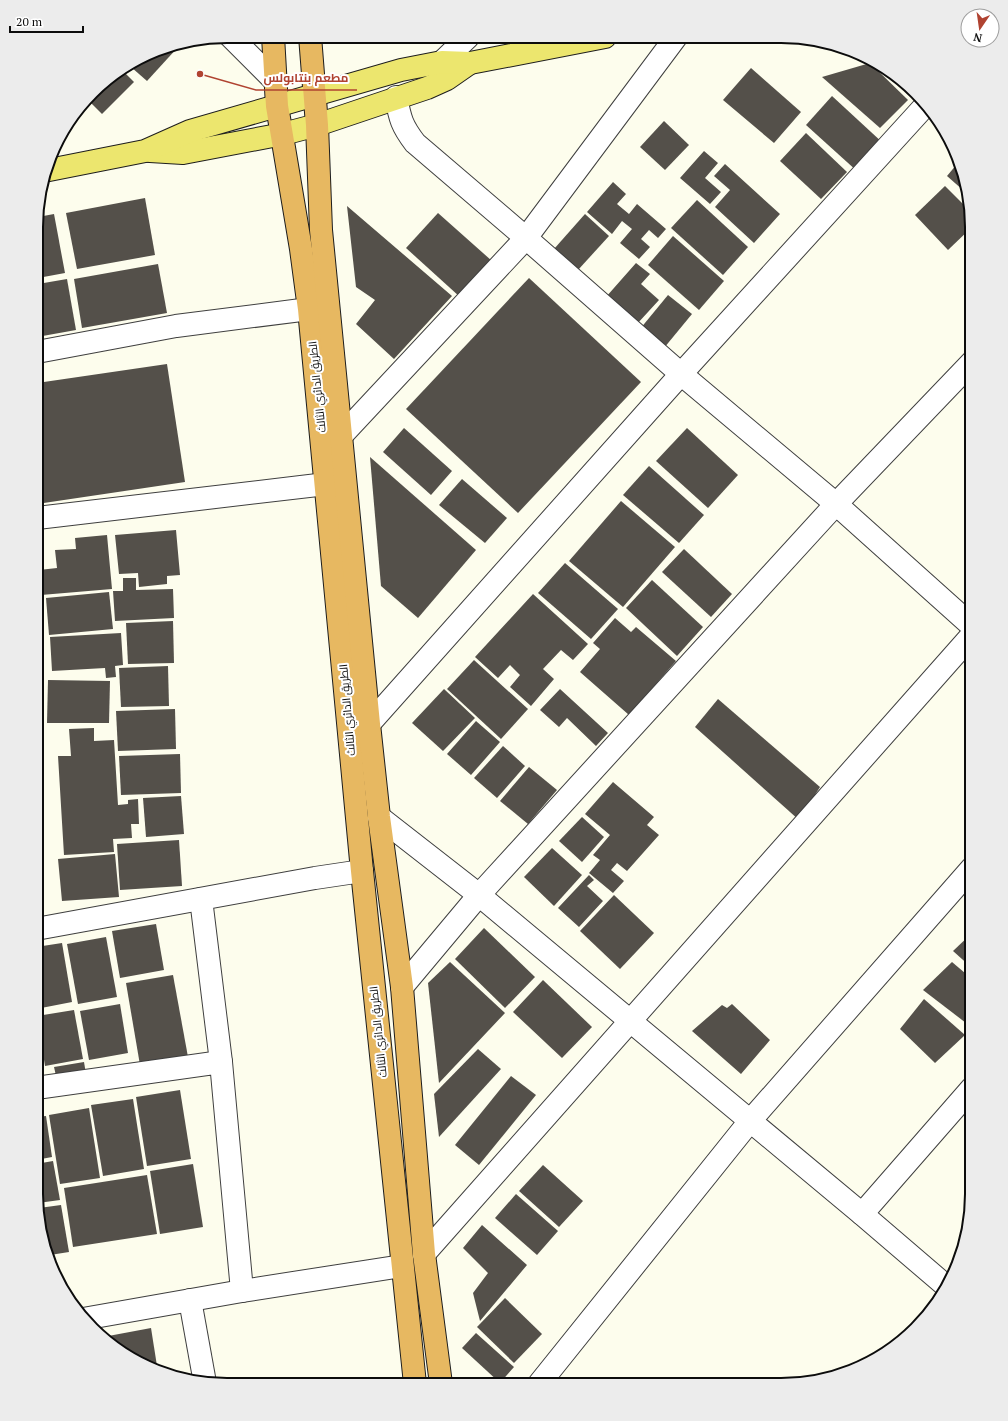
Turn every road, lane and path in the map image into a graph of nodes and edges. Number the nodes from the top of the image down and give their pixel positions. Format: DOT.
graph roads {
  1 [pos="237,43"];
  2 [pos="273,43"];
  3 [pos="310,43"];
  4 [pos="462,43"];
  5 [pos="574,43"];
  6 [pos="672,43"];
  7 [pos="442,62"];
  8 [pos="470,63"];
  9 [pos="274,80"];
  10 [pos="314,96"];
  11 [pos="396,97"];
  12 [pos="277,106"];
  13 [pos="922,110"];
  14 [pos="317,125"];
  15 [pos="283,134"];
  16 [pos="145,151"];
  17 [pos="53,169"];
  18 [pos="526,238"];
  19 [pos="309,309"];
  20 [pos="43,351"];
  21 [pos="965,369"];
  22 [pos="681,374"];
  23 [pos="342,435"];
  24 [pos="326,484"];
  25 [pos="836,504"];
  26 [pos="43,517"];
  27 [pos="965,620"];
  28 [pos="965,643"];
  29 [pos="369,724"];
  30 [pos="379,817"];
  31 [pos="362,871"];
  32 [pos="965,876"];
  33 [pos="479,895"];
  34 [pos="201,899"];
  35 [pos="43,928"];
  36 [pos="402,987"];
  37 [pos="630,1021"];
  38 [pos="221,1062"];
  39 [pos="43,1087"];
  40 [pos="965,1096"];
  41 [pos="750,1121"];
  42 [pos="862,1214"];
  43 [pos="424,1254"];
  44 [pos="402,1266"];
  45 [pos="942,1282"];
  46 [pos="242,1292"];
  47 [pos="190,1300"];
  48 [pos="91,1318"];
  49 [pos="204,1376"];
  50 [pos="414,1378"];
  51 [pos="440,1378"];
  52 [pos="544,1378"];
  1 -- 9 [label="street"];
  2 -- 9 [label="highway, الطريق الدائري الثالث"];
  3 -- 10 [label="highway, الطريق الدائري الثالث"];
  4 -- 7 [label="street"];
  5 -- 8 [label="main road"];
  6 -- 18 [label="street"];
  7 -- 8 [label="main road"];
  7 -- 10 [label="main road"];
  8 -- 11 [label="main road"];
  9 -- 12 [label="highway, الطريق الدائري الثالث"];
  10 -- 12 [label="main road"];
  10 -- 14 [label="highway, الطريق الدائري الثالث"];
  11 -- 14 [label="main road"];
  11 -- 18 [label="street"];
  12 -- 15 [label="highway, الطريق الدائري الثالث"];
  12 -- 16 [label="main road"];
  13 -- 22 [label="street"];
  14 -- 15 [label="main road"];
  14 -- 23 [label="highway, الطريق الدائري الثالث"];
  15 -- 16 [label="main road"];
  15 -- 19 [label="highway, الطريق الدائري الثالث"];
  16 -- 17 [label="main road"];
  18 -- 22 [label="street"];
  18 -- 23 [label="street"];
  19 -- 20 [label="street"];
  19 -- 24 [label="highway, الطريق الدائري الثالث"];
  21 -- 25 [label="street"];
  22 -- 25 [label="street"];
  22 -- 29 [label="street"];
  23 -- 29 [label="highway, الطريق الدائري الثالث"];
  24 -- 26 [label="street"];
  24 -- 31 [label="highway, الطريق الدائري الثالث"];
  25 -- 27 [label="street"];
  25 -- 33 [label="street"];
  28 -- 37 [label="street"];
  29 -- 30 [label="highway, الطريق الدائري الثالث"];
  30 -- 33 [label="street"];
  30 -- 36 [label="highway, الطريق الدائري الثالث"];
  31 -- 34 [label="street"];
  31 -- 44 [label="highway, الطريق الدائري الثالث"];
  32 -- 41 [label="street"];
  33 -- 36 [label="street"];
  33 -- 37 [label="street"];
  34 -- 35 [label="street"];
  34 -- 38 [label="street"];
  36 -- 43 [label="highway, الطريق الدائري الثالث"];
  37 -- 41 [label="street"];
  37 -- 43 [label="street"];
  38 -- 39 [label="street"];
  38 -- 46 [label="street"];
  40 -- 42 [label="street"];
  41 -- 42 [label="street"];
  41 -- 52 [label="street"];
  42 -- 45 [label="street"];
  43 -- 51 [label="highway, الطريق الدائري الثالث"];
  44 -- 46 [label="street"];
  44 -- 50 [label="highway, الطريق الدائري الثالث"];
  46 -- 47 [label="street"];
  47 -- 48 [label="street"];
  47 -- 49 [label="street"];
}
